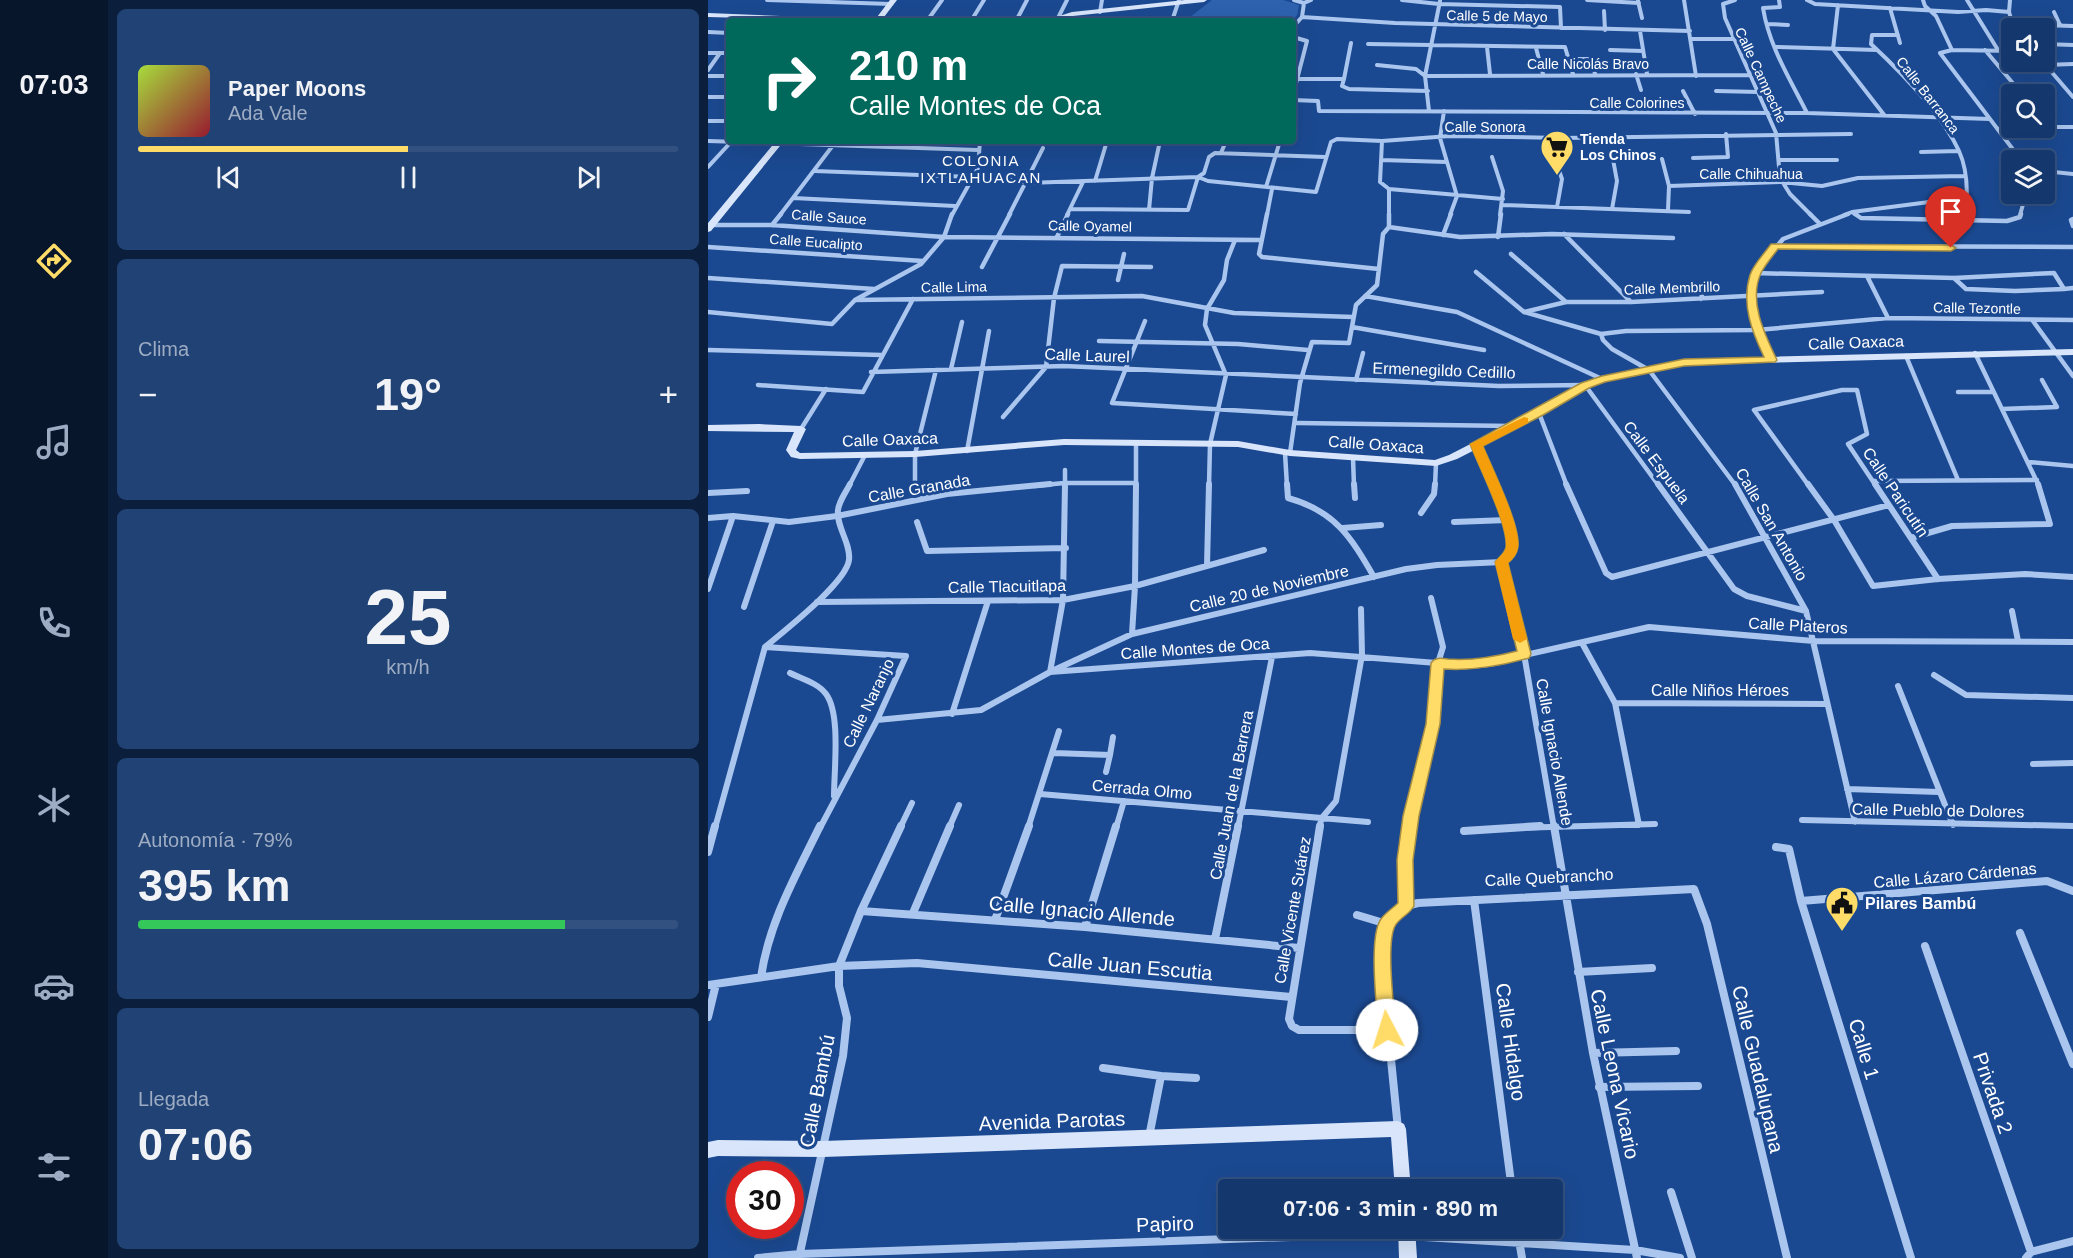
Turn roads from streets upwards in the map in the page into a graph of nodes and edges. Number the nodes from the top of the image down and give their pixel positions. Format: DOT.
graph roads {
  1 [pos="767,0"];
  2 [pos="942,0"];
  3 [pos="984,0"];
  4 [pos="1027,0"];
  5 [pos="1067,0"];
  6 [pos="1102,0"];
  7 [pos="1204,0"];
  8 [pos="1294,0"];
  9 [pos="1311,0"];
  10 [pos="1402,0"];
  11 [pos="1587,0"];
  12 [pos="1684,0"];
  13 [pos="1735,0"];
  14 [pos="1807,0"];
  15 [pos="1923,0"];
  16 [pos="1967,0"];
  17 [pos="2010,0"];
  18 [pos="892,2"];
  19 [pos="1178,2"];
  20 [pos="1440,2"];
  21 [pos="1638,2"];
  22 [pos="1780,2"];
  23 [pos="1304,3"];
  24 [pos="1838,5"];
  25 [pos="1890,8"];
  26 [pos="1604,11"];
  27 [pos="1932,11"];
  28 [pos="1100,12"];
  29 [pos="1975,12"];
  30 [pos="2008,12"];
  31 [pos="2054,12"];
  32 [pos="708,15"];
  33 [pos="1302,17"];
  34 [pos="782,18"];
  35 [pos="879,18"];
  36 [pos="929,18"];
  37 [pos="973,18"];
  38 [pos="1018,18"];
  39 [pos="1058,18"];
  40 [pos="1064,18"];
  41 [pos="1173,18"];
  42 [pos="1642,18"];
  43 [pos="2010,18"];
  44 [pos="1296,24"];
  45 [pos="1767,24"];
  46 [pos="1435,25"];
  47 [pos="1788,25"];
  48 [pos="2055,25"];
  49 [pos="2060,25"];
  50 [pos="2073,26"];
  51 [pos="1561,28"];
  52 [pos="1605,30"];
  53 [pos="1640,31"];
  54 [pos="1690,31"];
  55 [pos="708,32"];
  56 [pos="726,33"];
  57 [pos="1898,35"];
  58 [pos="1296,38"];
  59 [pos="1691,39"];
  60 [pos="1732,39"];
  61 [pos="1351,43"];
  62 [pos="1900,43"];
  63 [pos="1368,44"];
  64 [pos="2055,44"];
  65 [pos="1432,45"];
  66 [pos="2073,45"];
  67 [pos="1487,46"];
  68 [pos="1776,47"];
  69 [pos="1536,48"];
  70 [pos="1833,49"];
  71 [pos="1610,50"];
  72 [pos="1878,50"];
  73 [pos="1952,50"];
  74 [pos="1985,50"];
  75 [pos="1998,50"];
  76 [pos="2001,50"];
  77 [pos="1643,51"];
  78 [pos="708,53"];
  79 [pos="720,53"];
  80 [pos="726,53"];
  81 [pos="1570,59"];
  82 [pos="2055,63"];
  83 [pos="2073,64"];
  84 [pos="1377,65"];
  85 [pos="708,70"];
  86 [pos="2052,72"];
  87 [pos="1490,74"];
  88 [pos="1544,74"];
  89 [pos="1573,74"];
  90 [pos="1594,74"];
  91 [pos="1636,74"];
  92 [pos="1647,74"];
  93 [pos="1750,75"];
  94 [pos="708,76"];
  95 [pos="726,76"];
  96 [pos="1425,76"];
  97 [pos="1696,76"];
  98 [pos="1297,78"];
  99 [pos="1344,79"];
  100 [pos="1296,83"];
  101 [pos="2014,84"];
  102 [pos="1641,90"];
  103 [pos="1683,91"];
  104 [pos="1716,91"];
  105 [pos="1428,92"];
  106 [pos="1758,92"];
  107 [pos="2073,97"];
  108 [pos="708,98"];
  109 [pos="726,98"];
  110 [pos="1296,98"];
  111 [pos="1430,111"];
  112 [pos="1444,111"];
  113 [pos="1768,113"];
  114 [pos="1807,113"];
  115 [pos="1695,114"];
  116 [pos="1885,116"];
  117 [pos="1936,118"];
  118 [pos="1990,119"];
  119 [pos="708,121"];
  120 [pos="726,121"];
  121 [pos="2055,127"];
  122 [pos="2073,127"];
  123 [pos="1998,129"];
  124 [pos="2001,129"];
  125 [pos="1726,134"];
  126 [pos="1851,134"];
  127 [pos="1777,135"];
  128 [pos="1440,138"];
  129 [pos="1562,138"];
  130 [pos="708,141"];
  131 [pos="1382,141"];
  132 [pos="726,142"];
  133 [pos="729,144"];
  134 [pos="777,144"];
  135 [pos="834,144"];
  136 [pos="881,144"];
  137 [pos="919,144"];
  138 [pos="979,144"];
  139 [pos="1106,144"];
  140 [pos="1159,144"];
  141 [pos="1225,144"];
  142 [pos="1279,144"];
  143 [pos="917,148"];
  144 [pos="1043,148"];
  145 [pos="978,150"];
  146 [pos="2014,150"];
  147 [pos="1958,151"];
  148 [pos="1921,152"];
  149 [pos="1221,153"];
  150 [pos="1276,154"];
  151 [pos="1612,154"];
  152 [pos="1325,157"];
  153 [pos="1492,157"];
  154 [pos="1693,158"];
  155 [pos="1662,159"];
  156 [pos="1381,160"];
  157 [pos="1780,160"];
  158 [pos="1837,160"];
  159 [pos="1447,162"];
  160 [pos="708,167"];
  161 [pos="815,171"];
  162 [pos="2055,172"];
  163 [pos="2072,174"];
  164 [pos="1964,176"];
  165 [pos="972,177"];
  166 [pos="1198,177"];
  167 [pos="1152,178"];
  168 [pos="2073,180"];
  169 [pos="1095,181"];
  170 [pos="1083,182"];
  171 [pos="1781,182"];
  172 [pos="1027,183"];
  173 [pos="1669,186"];
  174 [pos="1266,187"];
  175 [pos="1272,189"];
  176 [pos="1389,189"];
  177 [pos="1457,196"];
  178 [pos="1968,197"];
  179 [pos="793,198"];
  180 [pos="1503,202"];
  181 [pos="2024,204"];
  182 [pos="955,206"];
  183 [pos="1557,207"];
  184 [pos="1071,209"];
  185 [pos="1612,209"];
  186 [pos="1149,210"];
  187 [pos="1668,210"];
  188 [pos="1689,212"];
  189 [pos="1852,212"];
  190 [pos="2073,219"];
  191 [pos="1964,220"];
  192 [pos="1820,224"];
  193 [pos="772,225"];
  194 [pos="2073,226"];
  195 [pos="710,227"];
  196 [pos="1389,227"];
  197 [pos="1564,234"];
  198 [pos="1443,235"];
  199 [pos="999,236"];
  200 [pos="944,237"];
  201 [pos="1057,237"];
  202 [pos="1498,237"];
  203 [pos="1672,238"];
  204 [pos="1234,240"];
  205 [pos="1261,240"];
  206 [pos="1775,246"];
  207 [pos="708,247"];
  208 [pos="2073,247"];
  209 [pos="1124,254"];
  210 [pos="1511,254"];
  211 [pos="923,261"];
  212 [pos="982,267"];
  213 [pos="1121,267"];
  214 [pos="1151,267"];
  215 [pos="1379,269"];
  216 [pos="1476,272"];
  217 [pos="1755,273"];
  218 [pos="1867,276"];
  219 [pos="708,278"];
  220 [pos="1954,278"];
  221 [pos="1118,280"];
  222 [pos="1704,286"];
  223 [pos="2073,288"];
  224 [pos="874,289"];
  225 [pos="2064,289"];
  226 [pos="1822,292"];
  227 [pos="1365,296"];
  228 [pos="1751,296"];
  229 [pos="1054,298"];
  230 [pos="913,299"];
  231 [pos="1701,299"];
  232 [pos="855,300"];
  233 [pos="1566,302"];
  234 [pos="1631,302"];
  235 [pos="1208,309"];
  236 [pos="708,312"];
  237 [pos="1524,312"];
  238 [pos="1353,317"];
  239 [pos="1888,318"];
  240 [pos="2073,320"];
  241 [pos="1145,321"];
  242 [pos="2033,321"];
  243 [pos="962,322"];
  244 [pos="1352,327"];
  245 [pos="1757,330"];
  246 [pos="989,331"];
  247 [pos="1601,333"];
  248 [pos="1099,341"];
  249 [pos="1136,343"];
  250 [pos="1212,344"];
  251 [pos="708,350"];
  252 [pos="1308,350"];
  253 [pos="1484,350"];
  254 [pos="1363,352"];
  255 [pos="2056,352"];
  256 [pos="2073,352"];
  257 [pos="1975,353"];
  258 [pos="880,355"];
  259 [pos="1906,356"];
  260 [pos="1771,360"];
  261 [pos="1046,367"];
  262 [pos="983,368"];
  263 [pos="951,369"];
  264 [pos="936,370"];
  265 [pos="1126,370"];
  266 [pos="1649,370"];
  267 [pos="871,372"];
  268 [pos="1226,375"];
  269 [pos="2073,376"];
  270 [pos="1301,378"];
  271 [pos="1602,379"];
  272 [pos="1356,380"];
  273 [pos="2042,380"];
  274 [pos="758,385"];
  275 [pos="1585,385"];
  276 [pos="826,389"];
  277 [pos="1958,392"];
  278 [pos="1994,392"];
  279 [pos="1218,409"];
  280 [pos="2002,409"];
  281 [pos="1539,413"];
  282 [pos="1296,414"];
  283 [pos="1003,417"];
  284 [pos="1297,423"];
  285 [pos="1511,426"];
  286 [pos="708,429"];
  287 [pos="801,429"];
  288 [pos="1136,442"];
  289 [pos="1210,444"];
  290 [pos="1476,444"];
  291 [pos="967,451"];
  292 [pos="1288,453"];
  293 [pos="915,454"];
  294 [pos="864,457"];
  295 [pos="1353,458"];
  296 [pos="2028,462"];
  297 [pos="1436,463"];
  298 [pos="2073,466"];
  299 [pos="1065,470"];
  300 [pos="1958,480"];
  301 [pos="2037,480"];
  302 [pos="1874,481"];
  303 [pos="915,482"];
  304 [pos="1064,483"];
  305 [pos="1136,483"];
  306 [pos="747,490"];
  307 [pos="708,493"];
  308 [pos="1355,498"];
  309 [pos="1889,506"];
  310 [pos="1421,513"];
  311 [pos="733,516"];
  312 [pos="837,516"];
  313 [pos="708,518"];
  314 [pos="1507,520"];
  315 [pos="1834,520"];
  316 [pos="773,521"];
  317 [pos="917,522"];
  318 [pos="1454,522"];
  319 [pos="1381,525"];
  320 [pos="1343,528"];
  321 [pos="1911,538"];
  322 [pos="1767,539"];
  323 [pos="1066,548"];
  324 [pos="1264,550"];
  325 [pos="1708,554"];
  326 [pos="1502,562"];
  327 [pos="1207,566"];
  328 [pos="1374,577"];
  329 [pos="2073,577"];
  330 [pos="1939,580"];
  331 [pos="1135,586"];
  332 [pos="708,589"];
  333 [pos="1431,598"];
  334 [pos="1064,600"];
  335 [pos="988,601"];
  336 [pos="817,602"];
  337 [pos="744,608"];
  338 [pos="1361,609"];
  339 [pos="1806,611"];
  340 [pos="2012,611"];
  341 [pos="1132,634"];
  342 [pos="2018,641"];
  343 [pos="1582,642"];
  344 [pos="1815,642"];
  345 [pos="2073,642"];
  346 [pos="765,647"];
  347 [pos="1524,654"];
  348 [pos="1362,656"];
  349 [pos="1272,657"];
  350 [pos="1438,663"];
  351 [pos="1050,672"];
  352 [pos="790,673"];
  353 [pos="1934,675"];
  354 [pos="1898,686"];
  355 [pos="2073,698"];
  356 [pos="1615,703"];
  357 [pos="1826,704"];
  358 [pos="952,714"];
  359 [pos="877,720"];
  360 [pos="1059,731"];
  361 [pos="1113,737"];
  362 [pos="1054,753"];
  363 [pos="1110,755"];
  364 [pos="2073,763"];
  365 [pos="2033,764"];
  366 [pos="1106,772"];
  367 [pos="1847,789"];
  368 [pos="1940,792"];
  369 [pos="1041,794"];
  370 [pos="834,798"];
  371 [pos="1124,801"];
  372 [pos="912,802"];
  373 [pos="959,804"];
  374 [pos="1241,811"];
  375 [pos="1321,819"];
  376 [pos="1802,820"];
  377 [pos="1368,822"];
  378 [pos="1856,822"];
  379 [pos="1655,824"];
  380 [pos="1555,825"];
  381 [pos="1639,825"];
  382 [pos="1953,825"];
  383 [pos="2073,826"];
  384 [pos="1464,831"];
  385 [pos="1776,847"];
  386 [pos="708,852"];
  387 [pos="1694,889"];
  388 [pos="2073,891"];
  389 [pos="1566,896"];
  390 [pos="1474,900"];
  391 [pos="1801,901"];
  392 [pos="1406,906"];
  393 [pos="861,911"];
  394 [pos="913,913"];
  395 [pos="1357,915"];
  396 [pos="995,920"];
  397 [pos="1387,924"];
  398 [pos="1085,927"];
  399 [pos="2020,933"];
  400 [pos="1215,939"];
  401 [pos="1925,946"];
  402 [pos="1299,948"];
  403 [pos="839,966"];
  404 [pos="1652,968"];
  405 [pos="1578,972"];
  406 [pos="761,977"];
  407 [pos="712,985"];
  408 [pos="1291,997"];
  409 [pos="708,1017"];
  410 [pos="1387,1030"];
  411 [pos="1676,1051"];
  412 [pos="1593,1053"];
  413 [pos="2073,1064"];
  414 [pos="1103,1068"];
  415 [pos="1161,1076"];
  416 [pos="1196,1078"];
  417 [pos="1698,1086"];
  418 [pos="1599,1087"];
  419 [pos="1398,1129"];
  420 [pos="1148,1138"];
  421 [pos="823,1149"];
  422 [pos="708,1150"];
  423 [pos="1402,1179"];
  424 [pos="1511,1179"];
  425 [pos="1671,1192"];
  426 [pos="1256,1239"];
  427 [pos="1406,1239"];
  428 [pos="1468,1239"];
  429 [pos="1518,1239"];
  430 [pos="2073,1241"];
  431 [pos="1519,1244"];
  432 [pos="1636,1254"];
  433 [pos="2028,1255"];
  434 [pos="800,1256"];
  435 [pos="758,1258"];
  436 [pos="1408,1258"];
  437 [pos="1522,1258"];
  438 [pos="1680,1258"];
  439 [pos="1692,1258"];
  440 [pos="1787,1258"];
  441 [pos="1911,1258"];
  1 -- 18 [label="street"];
  2 -- 36 [label="street"];
  3 -- 37 [label="street"];
  4 -- 38 [label="street"];
  5 -- 39 [label="street"];
  6 -- 28 [label="street"];
  7 -- 19 [label="street"];
  8 -- 23 [label="street"];
  9 -- 23 [label="street"];
  10 -- 20 [label="street"];
  11 -- 21 [label="street"];
  12 -- 54 [label="street"];
  13 -- 60 [label="street, Calle Campeche"];
  14 -- 24 [label="street"];
  15 -- 27 [label="street"];
  16 -- 29 [label="street"];
  17 -- 30 [label="street"];
  18 -- 35 [label="street"];
  19 -- 28 [label="street"];
  19 -- 41 [label="street"];
  20 -- 46 [label="street"];
  20 -- 51 [label="street"];
  21 -- 42 [label="street"];
  22 -- 45 [label="street"];
  23 -- 33 [label="street"];
  24 -- 25 [label="street"];
  24 -- 70 [label="street"];
  25 -- 27 [label="street"];
  25 -- 57 [label="street, Calle Barranca"];
  26 -- 52 [label="street"];
  27 -- 29 [label="street"];
  27 -- 73 [label="street"];
  28 -- 40 [label="street"];
  29 -- 30 [label="street"];
  29 -- 75 [label="street"];
  30 -- 43 [label="street"];
  31 -- 49 [label="street"];
  32 -- 34 [label="street"];
  33 -- 44 [label="street"];
  33 -- 46 [label="street, Calle 5 de Mayo"];
  45 -- 47 [label="street"];
  45 -- 68 [label="street"];
  46 -- 51 [label="street, Calle 5 de Mayo"];
  46 -- 65 [label="street"];
  48 -- 49 [label="street"];
  49 -- 50 [label="street"];
  51 -- 52 [label="street, Calle 5 de Mayo"];
  52 -- 53 [label="street, Calle 5 de Mayo"];
  53 -- 54 [label="street, Calle 5 de Mayo"];
  53 -- 77 [label="street"];
  54 -- 59 [label="street"];
  55 -- 56 [label="street"];
  57 -- 62 [label="street, Calle Barranca"];
  57 -- 72 [label="street, Calle Barranca"];
  58 -- 98 [label="street"];
  59 -- 60 [label="street"];
  59 -- 97 [label="street"];
  60 -- 93 [label="street, Calle Campeche"];
  61 -- 99 [label="street"];
  63 -- 65 [label="street"];
  64 -- 66 [label="street"];
  65 -- 67 [label="street"];
  65 -- 96 [label="street"];
  67 -- 69 [label="street"];
  67 -- 87 [label="street"];
  68 -- 70 [label="street"];
  68 -- 114 [label="street"];
  69 -- 81 [label="street"];
  69 -- 88 [label="street"];
  70 -- 72 [label="street"];
  70 -- 116 [label="street"];
  71 -- 77 [label="street"];
  72 -- 117 [label="street, Calle Barranca"];
  73 -- 74 [label="street"];
  73 -- 118 [label="street"];
  74 -- 75 [label="street"];
  74 -- 101 [label="street"];
  75 -- 76 [label="street"];
  77 -- 92 [label="street"];
  78 -- 79 [label="street"];
  79 -- 80 [label="street"];
  79 -- 85 [label="street"];
  81 -- 89 [label="street"];
  81 -- 90 [label="street"];
  82 -- 83 [label="street"];
  84 -- 96 [label="street"];
  86 -- 107 [label="street"];
  87 -- 88 [label="street, Calle Nicolás Bravo"];
  87 -- 96 [label="street, Calle Nicolás Bravo"];
  88 -- 89 [label="street, Calle Nicolás Bravo"];
  89 -- 90 [label="street, Calle Nicolás Bravo"];
  90 -- 91 [label="street, Calle Nicolás Bravo"];
  91 -- 92 [label="street, Calle Nicolás Bravo"];
  91 -- 102 [label="street"];
  92 -- 97 [label="street, Calle Nicolás Bravo"];
  93 -- 97 [label="street, Calle Nicolás Bravo"];
  93 -- 106 [label="street, Calle Campeche"];
  94 -- 95 [label="street"];
  96 -- 105 [label="street"];
  98 -- 99 [label="street"];
  98 -- 100 [label="street"];
  99 -- 105 [label="street"];
  103 -- 115 [label="street"];
  104 -- 106 [label="street"];
  105 -- 111 [label="street"];
  106 -- 113 [label="street, Calle Campeche"];
  108 -- 109 [label="street"];
  110 -- 111 [label="street, Calle Colorines"];
  111 -- 112 [label="street, Calle Colorines"];
  112 -- 115 [label="street, Calle Colorines"];
  112 -- 128 [label="street"];
  113 -- 114 [label="street, Calle Colorines"];
  113 -- 115 [label="street, Calle Colorines"];
  113 -- 127 [label="street, Calle Campeche"];
  114 -- 116 [label="street, Calle Colorines"];
  116 -- 117 [label="street, Calle Colorines"];
  117 -- 118 [label="street, Calle Colorines"];
  117 -- 147 [label="street, Calle Barranca"];
  118 -- 123 [label="street"];
  119 -- 120 [label="street"];
  121 -- 122 [label="street"];
  123 -- 124 [label="street"];
  123 -- 146 [label="street"];
  125 -- 127 [label="street, Calle Sonora"];
  125 -- 129 [label="street, Calle Sonora"];
  125 -- 154 [label="street"];
  126 -- 127 [label="street, Calle Sonora"];
  127 -- 157 [label="street, Calle Campeche"];
  128 -- 129 [label="street, Calle Sonora"];
  128 -- 131 [label="street, Calle Sonora"];
  128 -- 159 [label="street"];
  129 -- 183 [label="street"];
  130 -- 132 [label="street"];
  131 -- 152 [label="street, Calle Sonora"];
  131 -- 156 [label="street"];
  133 -- 160 [label="street"];
  134 -- 195 [label="street"];
  135 -- 161 [label="street"];
  136 -- 143 [label="street"];
  137 -- 143 [label="street"];
  138 -- 145 [label="street"];
  139 -- 169 [label="street"];
  140 -- 167 [label="street"];
  141 -- 149 [label="street"];
  142 -- 150 [label="street"];
  143 -- 145 [label="street"];
  144 -- 172 [label="street"];
  145 -- 165 [label="street"];
  147 -- 148 [label="street"];
  147 -- 164 [label="street, Calle Barranca"];
  149 -- 150 [label="street"];
  149 -- 166 [label="street"];
  150 -- 152 [label="street"];
  150 -- 174 [label="street"];
  151 -- 185 [label="street"];
  152 -- 175 [label="street"];
  153 -- 180 [label="street"];
  155 -- 173 [label="street"];
  156 -- 159 [label="street"];
  156 -- 176 [label="street"];
  157 -- 158 [label="street"];
  157 -- 171 [label="street, Calle Campeche"];
  159 -- 177 [label="street"];
  161 -- 165 [label="street"];
  161 -- 179 [label="street"];
  162 -- 163 [label="street"];
  163 -- 168 [label="street"];
  164 -- 171 [label="street, Calle Chihuahua"];
  164 -- 178 [label="street, Calle Barranca"];
  165 -- 172 [label="street"];
  165 -- 182 [label="street"];
  166 -- 167 [label="street"];
  166 -- 174 [label="street"];
  166 -- 186 [label="street"];
  167 -- 169 [label="street"];
  167 -- 186 [label="street"];
  169 -- 170 [label="street"];
  170 -- 172 [label="street"];
  170 -- 184 [label="street"];
  171 -- 173 [label="street, Calle Chihuahua"];
  171 -- 192 [label="street"];
  172 -- 199 [label="street"];
  173 -- 187 [label="street"];
  174 -- 175 [label="street"];
  175 -- 205 [label="street"];
  176 -- 177 [label="street"];
  176 -- 196 [label="street"];
  177 -- 180 [label="street"];
  177 -- 198 [label="street"];
  178 -- 189 [label="street"];
  178 -- 191 [label="street, Calle Barranca"];
  179 -- 182 [label="street"];
  179 -- 193 [label="street"];
  180 -- 183 [label="street"];
  180 -- 202 [label="street"];
  181 -- 191 [label="street"];
  182 -- 200 [label="street"];
  183 -- 185 [label="street"];
  184 -- 186 [label="street"];
  184 -- 201 [label="street"];
  185 -- 187 [label="street"];
  187 -- 188 [label="street"];
  189 -- 191 [label="street"];
  189 -- 192 [label="street"];
  190 -- 194 [label="street"];
  192 -- 206 [label="street"];
  193 -- 195 [label="street, Calle Sauce"];
  193 -- 200 [label="street, Calle Sauce"];
  196 -- 198 [label="street"];
  196 -- 215 [label="street"];
  197 -- 202 [label="street"];
  197 -- 203 [label="street"];
  197 -- 234 [label="street"];
  198 -- 202 [label="street"];
  199 -- 200 [label="street, Calle Oyamel"];
  199 -- 201 [label="street, Calle Oyamel"];
  199 -- 212 [label="street"];
  200 -- 211 [label="street"];
  201 -- 204 [label="street, Calle Oyamel"];
  204 -- 205 [label="street, Calle Oyamel"];
  204 -- 235 [label="street"];
  205 -- 215 [label="street"];
  206 -- 208 [label="street"];
  206 -- 217 [label="street"];
  207 -- 211 [label="street, Calle Eucalipto"];
  209 -- 213 [label="street"];
  210 -- 233 [label="street"];
  211 -- 224 [label="street"];
  213 -- 214 [label="street"];
  213 -- 221 [label="street"];
  213 -- 229 [label="street"];
  215 -- 227 [label="street"];
  216 -- 237 [label="street"];
  217 -- 218 [label="street"];
  217 -- 228 [label="street"];
  218 -- 220 [label="street"];
  218 -- 239 [label="street"];
  219 -- 224 [label="street"];
  220 -- 225 [label="street"];
  220 -- 225 [label="street"];
  222 -- 231 [label="street"];
  223 -- 225 [label="street"];
  224 -- 232 [label="street"];
  226 -- 228 [label="street, Calle Membrillo"];
  227 -- 238 [label="street"];
  227 -- 271 [label="street"];
  228 -- 231 [label="street, Calle Membrillo"];
  228 -- 245 [label="street"];
  229 -- 230 [label="street, Calle Lima"];
  229 -- 235 [label="street, Calle Lima"];
  229 -- 261 [label="street"];
  230 -- 232 [label="street, Calle Lima"];
  230 -- 258 [label="street"];
  231 -- 234 [label="street, Calle Membrillo"];
  232 -- 236 [label="street"];
  233 -- 234 [label="street, Calle Membrillo"];
  233 -- 237 [label="street, Calle Membrillo"];
  235 -- 238 [label="street, Calle Lima"];
  235 -- 250 [label="street"];
  237 -- 247 [label="street, Calle Tezontle"];
  238 -- 244 [label="street"];
  239 -- 242 [label="street, Calle Tezontle"];
  239 -- 245 [label="street, Calle Tezontle"];
  240 -- 242 [label="street"];
  241 -- 249 [label="street"];
  242 -- 255 [label="street, Calle Tezontle"];
  243 -- 263 [label="street"];
  244 -- 252 [label="street"];
  244 -- 253 [label="street"];
  245 -- 247 [label="street, Calle Tezontle"];
  245 -- 260 [label="street"];
  246 -- 262 [label="street"];
  247 -- 266 [label="street"];
  248 -- 249 [label="street"];
  249 -- 250 [label="street"];
  249 -- 265 [label="street"];
  250 -- 252 [label="street"];
  250 -- 268 [label="street"];
  251 -- 258 [label="street"];
  252 -- 270 [label="street"];
  254 -- 272 [label="street"];
  255 -- 256 [label="street, Calle Oaxaca"];
  255 -- 257 [label="street, Calle Oaxaca"];
  255 -- 269 [label="street, Calle Tezontle"];
  257 -- 259 [label="street, Calle Oaxaca"];
  257 -- 278 [label="street"];
  258 -- 267 [label="street"];
  259 -- 260 [label="street, Calle Oaxaca"];
  259 -- 300 [label="street"];
  260 -- 266 [label="street, Calle Oaxaca"];
  261 -- 262 [label="street, Calle Laurel"];
  261 -- 265 [label="street, Calle Laurel"];
  261 -- 283 [label="street"];
  262 -- 263 [label="street, Calle Laurel"];
  262 -- 291 [label="street"];
  263 -- 264 [label="street, Calle Laurel"];
  264 -- 267 [label="street, Calle Laurel"];
  264 -- 293 [label="street"];
  265 -- 268 [label="street, Calle Laurel"];
  265 -- 279 [label="street"];
  266 -- 271 [label="street, Calle Oaxaca"];
  266 -- 322 [label="street, Calle San Antonio"];
  267 -- 276 [label="street"];
  268 -- 270 [label="street, Calle Laurel"];
  268 -- 279 [label="street"];
  270 -- 272 [label="street, Ermenegildo Cedillo"];
  270 -- 282 [label="street"];
  271 -- 275 [label="street, Calle Oaxaca"];
  272 -- 275 [label="street, Ermenegildo Cedillo"];
  273 -- 280 [label="street"];
  274 -- 276 [label="street"];
  275 -- 281 [label="street, Calle Oaxaca"];
  275 -- 325 [label="street, Calle Espuela"];
  276 -- 287 [label="street"];
  277 -- 278 [label="street"];
  278 -- 280 [label="street"];
  279 -- 282 [label="street"];
  279 -- 289 [label="street"];
  280 -- 296 [label="street"];
  281 -- 285 [label="street, Calle Oaxaca"];
  281 -- 325 [label="street"];
  282 -- 284 [label="street"];
  284 -- 285 [label="street"];
  284 -- 292 [label="street"];
  285 -- 290 [label="street, Calle Oaxaca"];
  286 -- 287 [label="street"];
  287 -- 294 [label="street, Calle Oaxaca"];
  288 -- 289 [label="street, Calle Oaxaca"];
  288 -- 291 [label="street, Calle Oaxaca"];
  288 -- 305 [label="street"];
  289 -- 292 [label="street, Calle Oaxaca"];
  289 -- 327 [label="street"];
  290 -- 297 [label="street, Calle Oaxaca"];
  290 -- 314 [label="street"];
  291 -- 293 [label="street, Calle Oaxaca"];
  292 -- 295 [label="street, Calle Oaxaca"];
  292 -- 320 [label="street"];
  293 -- 294 [label="street, Calle Oaxaca"];
  293 -- 303 [label="street"];
  294 -- 312 [label="street"];
  295 -- 297 [label="street, Calle Oaxaca"];
  295 -- 308 [label="street"];
  296 -- 298 [label="street"];
  296 -- 301 [label="street"];
  297 -- 310 [label="street"];
  299 -- 304 [label="street"];
  300 -- 301 [label="street"];
  300 -- 302 [label="street"];
  301 -- 321 [label="street"];
  302 -- 309 [label="street, Calle Paricutín"];
  302 -- 315 [label="street, Calle Paricutín"];
  304 -- 305 [label="street, Calle Granada"];
  304 -- 312 [label="street, Calle Granada"];
  304 -- 323 [label="street"];
  305 -- 331 [label="street"];
  306 -- 307 [label="street"];
  309 -- 315 [label="street"];
  309 -- 321 [label="street, Calle Paricutín"];
  311 -- 313 [label="street, Calle Granada"];
  311 -- 316 [label="street, Calle Granada"];
  311 -- 332 [label="street"];
  312 -- 316 [label="street, Calle Granada"];
  312 -- 336 [label="street"];
  314 -- 318 [label="street"];
  314 -- 326 [label="street"];
  315 -- 322 [label="street"];
  315 -- 330 [label="street"];
  316 -- 337 [label="street"];
  317 -- 323 [label="street"];
  319 -- 320 [label="street"];
  320 -- 328 [label="street"];
  321 -- 330 [label="street, Calle Paricutín"];
  322 -- 325 [label="street"];
  322 -- 339 [label="street, Calle San Antonio"];
  323 -- 334 [label="street"];
  324 -- 327 [label="street, Calle Tlacuitlapa"];
  325 -- 339 [label="street, Calle Espuela"];
  326 -- 328 [label="street, Calle 20 de Noviembre"];
  326 -- 347 [label="street, Calle Ignacio Allende"];
  327 -- 331 [label="street, Calle Tlacuitlapa"];
  328 -- 341 [label="street, Calle 20 de Noviembre"];
  329 -- 330 [label="street"];
  331 -- 334 [label="street, Calle Tlacuitlapa"];
  331 -- 341 [label="street"];
  333 -- 350 [label="street"];
  334 -- 335 [label="street, Calle Tlacuitlapa"];
  334 -- 351 [label="street"];
  335 -- 336 [label="street, Calle Tlacuitlapa"];
  335 -- 358 [label="street"];
  336 -- 346 [label="street"];
  338 -- 348 [label="street, Calle Vicente Suárez"];
  339 -- 344 [label="street, Calle San Antonio"];
  340 -- 342 [label="street"];
  341 -- 351 [label="street, Calle 20 de Noviembre"];
  342 -- 344 [label="street, Calle Plateros"];
  342 -- 345 [label="street, Calle Plateros"];
  343 -- 344 [label="street, Calle Plateros"];
  343 -- 347 [label="street, Calle Plateros"];
  343 -- 356 [label="street"];
  344 -- 357 [label="street, Calle San Antonio"];
  346 -- 359 [label="street, Calle Naranjo"];
  346 -- 386 [label="street"];
  347 -- 350 [label="street, Calle Montes de Oca"];
  347 -- 380 [label="street, Calle Ignacio Allende"];
  348 -- 349 [label="street, Calle Montes de Oca"];
  348 -- 350 [label="street, Calle Montes de Oca"];
  348 -- 375 [label="street, Calle Vicente Suárez"];
  349 -- 351 [label="street, Calle Montes de Oca"];
  349 -- 374 [label="street, Calle Juan de la Barrera"];
  350 -- 392 [label="street"];
  351 -- 358 [label="street, Calle Montes de Oca"];
  352 -- 370 [label="street"];
  353 -- 355 [label="street"];
  354 -- 368 [label="street"];
  356 -- 357 [label="street, Calle Niños Héroes"];
  356 -- 381 [label="street"];
  357 -- 367 [label="street, Calle San Antonio"];
  358 -- 359 [label="street, Calle Montes de Oca"];
  359 -- 370 [label="street, Calle Naranjo"];
  360 -- 362 [label="street"];
  361 -- 363 [label="street"];
  362 -- 363 [label="street"];
  362 -- 369 [label="street"];
  363 -- 366 [label="street"];
  364 -- 365 [label="street"];
  367 -- 368 [label="street"];
  367 -- 378 [label="street, Calle San Antonio"];
  368 -- 382 [label="street"];
  369 -- 371 [label="street, Cerrada Olmo"];
  369 -- 396 [label="street"];
  370 -- 406 [label="street, Calle Naranjo"];
  371 -- 374 [label="street, Cerrada Olmo"];
  371 -- 398 [label="street"];
  372 -- 393 [label="street"];
  373 -- 394 [label="street"];
  374 -- 375 [label="street, Cerrada Olmo"];
  374 -- 400 [label="street, Calle Juan de la Barrera"];
  375 -- 377 [label="street, Cerrada Olmo"];
  375 -- 402 [label="street, Calle Vicente Suárez"];
  376 -- 378 [label="street, Calle Pueblo de Dolores"];
  378 -- 382 [label="street, Calle Pueblo de Dolores"];
  379 -- 381 [label="street"];
  380 -- 381 [label="street"];
  380 -- 384 [label="street"];
  380 -- 389 [label="street, Calle Ignacio Allende"];
  382 -- 383 [label="street, Calle Pueblo de Dolores"];
  385 -- 391 [label="street, Calle 1"];
  387 -- 389 [label="street, Calle Quebrancho"];
  387 -- 440 [label="street, Calle Guadalupana"];
  388 -- 391 [label="street, Calle Lázaro Cárdenas"];
  389 -- 390 [label="street, Calle Quebrancho"];
  389 -- 405 [label="street, Calle Leona Vicario"];
  390 -- 392 [label="street, Calle Quebrancho"];
  390 -- 424 [label="street, Calle Hidalgo"];
  391 -- 441 [label="street, Calle 1"];
  392 -- 397 [label="street"];
  393 -- 394 [label="street, Calle Ignacio Allende"];
  393 -- 403 [label="street"];
  394 -- 396 [label="street, Calle Ignacio Allende"];
  395 -- 397 [label="street"];
  396 -- 398 [label="street, Calle Ignacio Allende"];
  397 -- 410 [label="street"];
  398 -- 400 [label="street, Calle Ignacio Allende"];
  399 -- 413 [label="street"];
  400 -- 402 [label="street, Calle Ignacio Allende"];
  401 -- 433 [label="street, Privada 2"];
  402 -- 408 [label="street, Calle Vicente Suárez"];
  403 -- 406 [label="street, Calle Juan Escutia"];
  403 -- 408 [label="street, Calle Juan Escutia"];
  403 -- 421 [label="street, Calle Bambú"];
  404 -- 405 [label="street"];
  405 -- 412 [label="street, Calle Leona Vicario"];
  406 -- 407 [label="street, Calle Juan Escutia"];
  407 -- 409 [label="street"];
  408 -- 410 [label="street"];
  410 -- 419 [label="street"];
  411 -- 412 [label="street"];
  412 -- 418 [label="street, Calle Leona Vicario"];
  414 -- 415 [label="street"];
  415 -- 416 [label="street"];
  415 -- 420 [label="street"];
  417 -- 418 [label="street"];
  418 -- 432 [label="street, Calle Leona Vicario"];
  419 -- 420 [label="street, Avenida Parotas"];
  419 -- 423 [label="street"];
  420 -- 421 [label="street, Avenida Parotas"];
  421 -- 422 [label="street, Avenida Parotas"];
  421 -- 434 [label="street, Calle Bambú"];
  425 -- 439 [label="street"];
  426 -- 434 [label="street, Papiro"];
  427 -- 436 [label="street"];
  428 -- 431 [label="street, Papiro"];
  429 -- 431 [label="street"];
  430 -- 433 [label="street"];
  431 -- 432 [label="street, Papiro"];
  431 -- 437 [label="street"];
  432 -- 438 [label="street, Papiro"];
  434 -- 435 [label="street, Papiro"];
}
